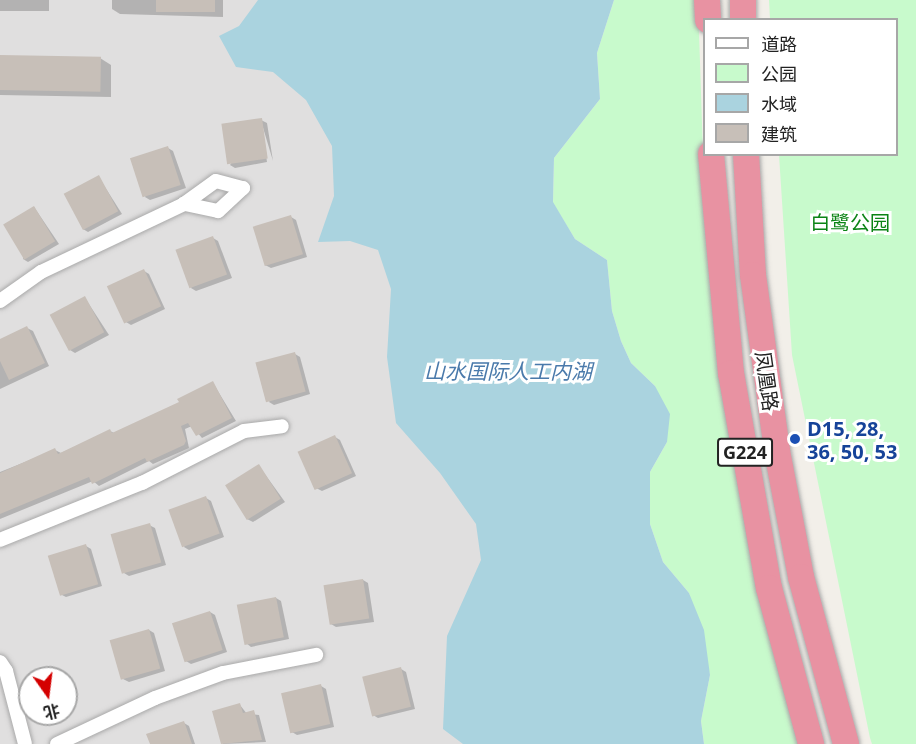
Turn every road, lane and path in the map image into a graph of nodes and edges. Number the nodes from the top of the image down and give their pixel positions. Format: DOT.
graph roads {
  1 [pos="707,0"];
  2 [pos="743,0"];
  3 [pos="708,18"];
  4 [pos="743,18"];
  5 [pos="711,156"];
  6 [pos="746,156"];
  7 [pos="184,204"];
  8 [pos="0,300"];
  9 [pos="282,426"];
  10 [pos="0,540"];
  11 [pos="316,655"];
  12 [pos="0,662"];
  13 [pos="25,744"];
  14 [pos="57,744"];
  15 [pos="811,744"];
  16 [pos="846,744"];
  1 -- 3 [label="highway"];
  2 -- 4 [label="highway"];
  5 -- 15 [label="highway, 凤凰路 / G224"];
  6 -- 16 [label="highway, 凤凰路 / G224"];
  7 -- 8 [label="street"];
  9 -- 10 [label="street"];
  11 -- 14 [label="street"];
  12 -- 13 [label="street"];
}
